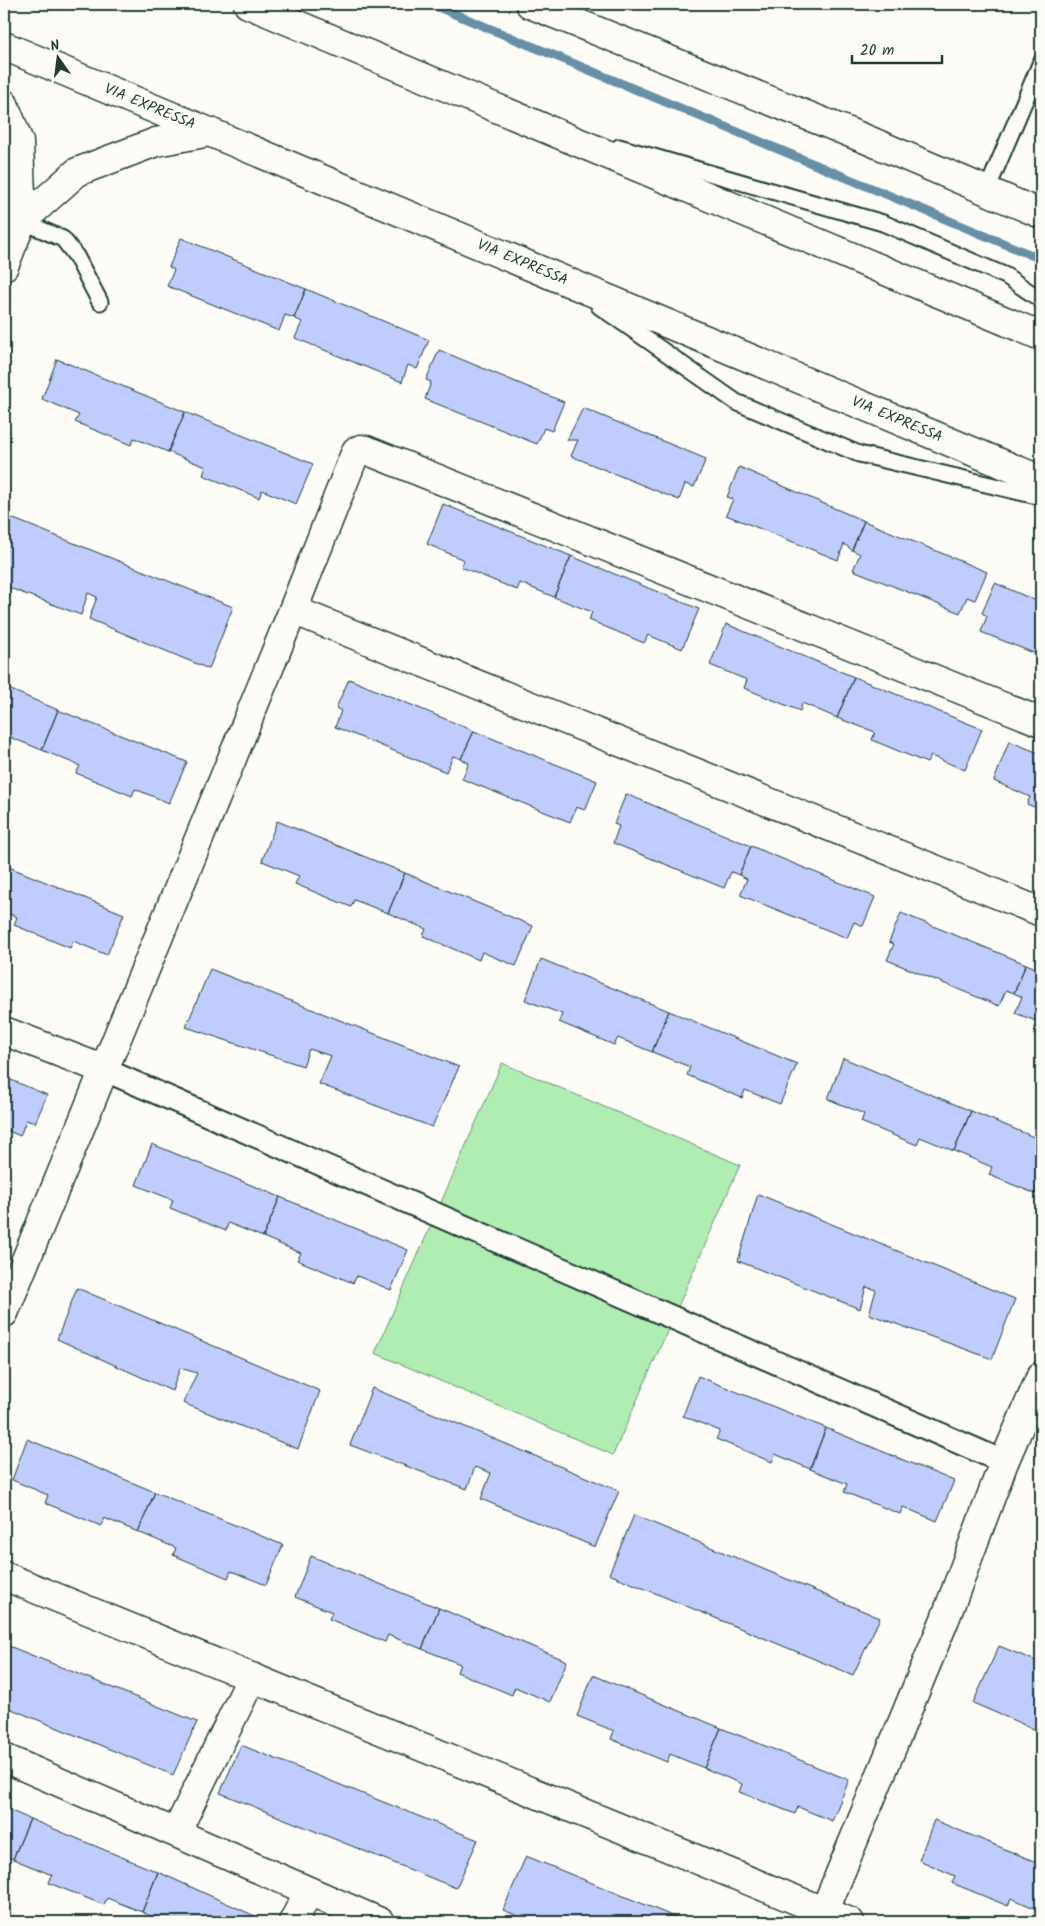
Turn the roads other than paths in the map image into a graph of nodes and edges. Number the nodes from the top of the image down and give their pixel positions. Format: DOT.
graph roads {
  1 [pos="248,4"];
  2 [pos="530,4"];
  3 [pos="4,46"];
  4 [pos="1041,62"];
  5 [pos="4,104"];
  6 [pos="526,120"];
  7 [pos="210,132"];
  8 [pos="987,190"];
  9 [pos="1041,214"];
  10 [pos="13,219"];
  11 [pos="4,266"];
  12 [pos="561,279"];
  13 [pos="1041,300"];
  14 [pos="100,302"];
  15 [pos="1041,336"];
  16 [pos="1041,480"];
  17 [pos="1041,497"];
  18 [pos="293,610"];
  19 [pos="1041,722"];
  20 [pos="1041,912"];
  21 [pos="4,1031"];
  22 [pos="105,1070"];
  23 [pos="4,1313"];
  24 [pos="1041,1376"];
  25 [pos="1004,1462"];
  26 [pos="4,1576"];
  27 [pos="252,1677"];
  28 [pos="4,1758"];
  29 [pos="176,1833"];
  30 [pos="309,1892"];
  31 [pos="822,1916"];
  32 [pos="293,1922"];
  33 [pos="380,1922"];
  34 [pos="850,1922"];
  1 -- 6 [label="street"];
  2 -- 8 [label="street"];
  3 -- 7 [label="street, VIA EXPRESSA"];
  4 -- 8 [label="lane"];
  5 -- 10 [label="street"];
  6 -- 13 [label="lane"];
  6 -- 15 [label="street"];
  7 -- 10 [label="street"];
  7 -- 12 [label="street, VIA EXPRESSA"];
  8 -- 9 [label="street"];
  10 -- 11 [label="street"];
  10 -- 14 [label="lane"];
  12 -- 16 [label="street, VIA EXPRESSA"];
  12 -- 17 [label="lane"];
  18 -- 19 [label="street"];
  18 -- 20 [label="street"];
  18 -- 22 [label="street"];
  21 -- 22 [label="street"];
  22 -- 23 [label="street"];
  22 -- 25 [label="street"];
  24 -- 25 [label="street"];
  25 -- 31 [label="street"];
  26 -- 27 [label="street"];
  27 -- 29 [label="street"];
  27 -- 31 [label="street"];
  28 -- 29 [label="street"];
  29 -- 30 [label="street"];
  30 -- 32 [label="street"];
  30 -- 33 [label="street"];
  31 -- 34 [label="street"];
}
